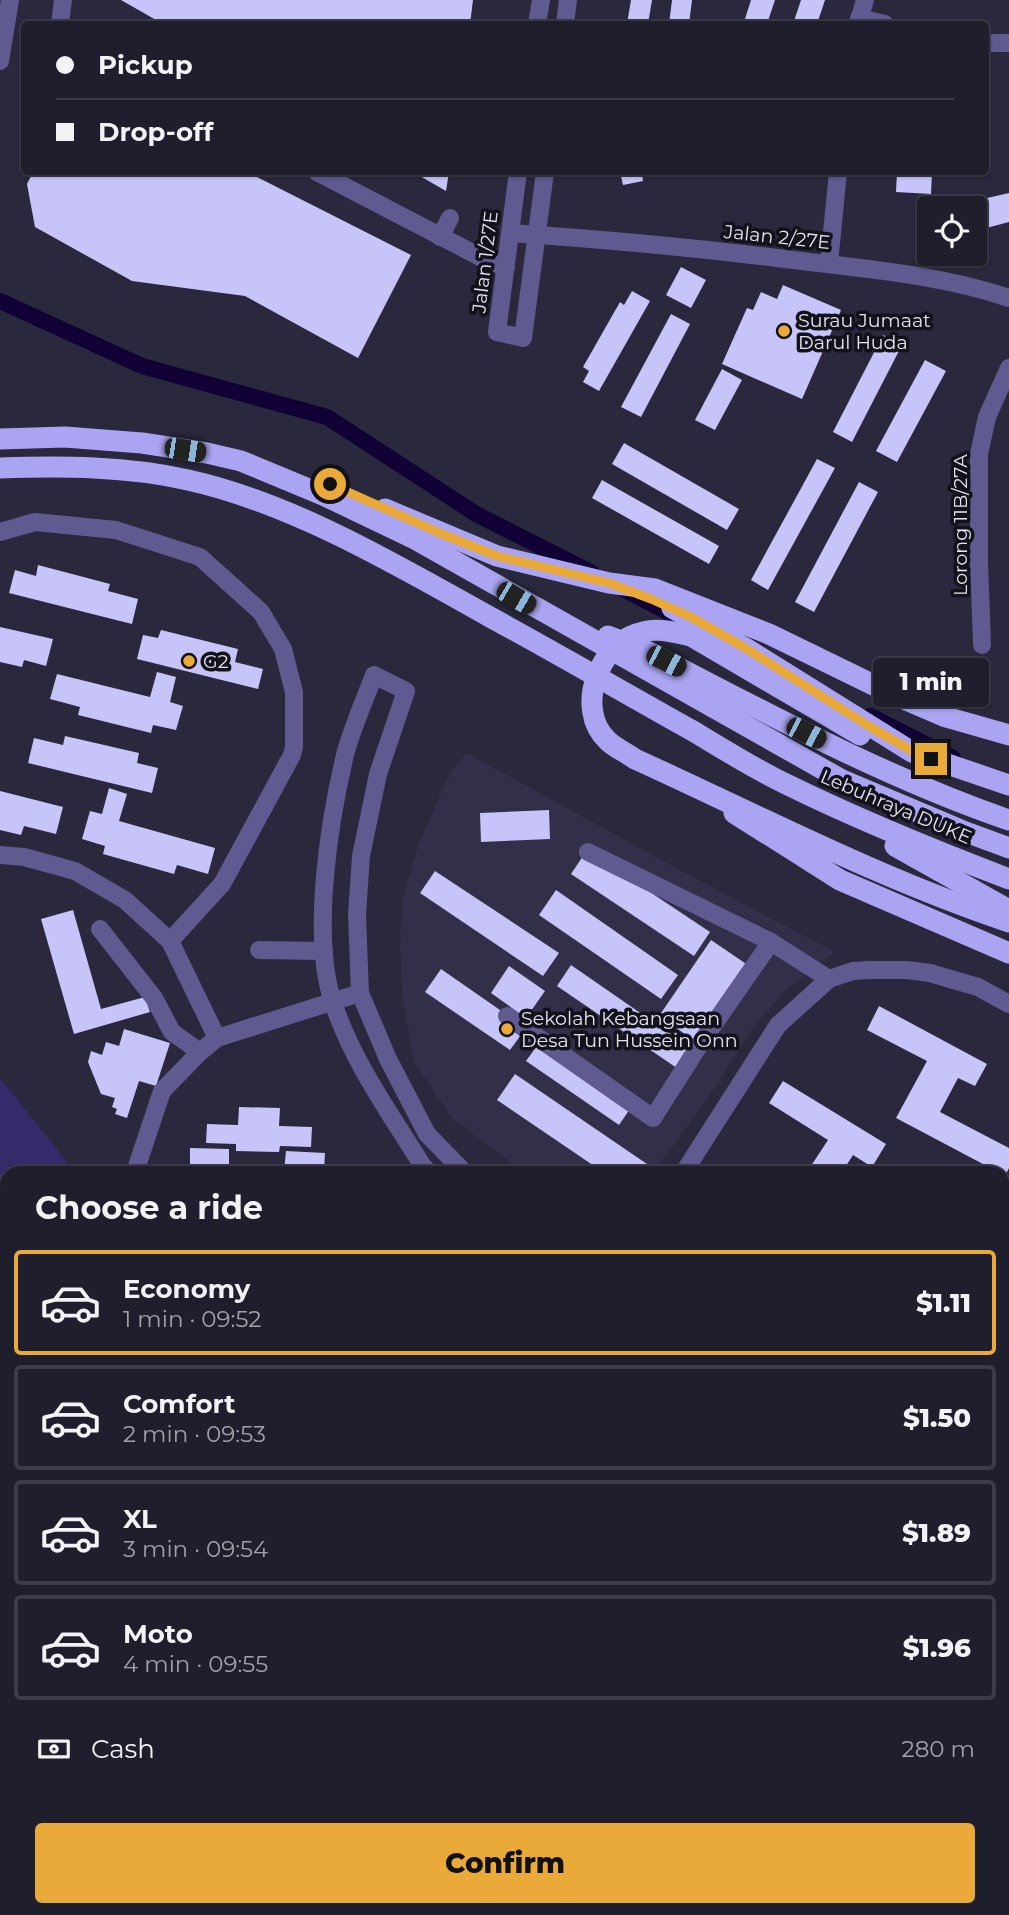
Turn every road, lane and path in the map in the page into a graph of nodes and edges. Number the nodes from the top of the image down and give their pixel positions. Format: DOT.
graph roads {
  1 [pos="10,0"];
  2 [pos="63,0"];
  3 [pos="541,0"];
  4 [pos="568,0"];
  5 [pos="865,0"];
  6 [pos="60,21"];
  7 [pos="538,21"];
  8 [pos="565,21"];
  9 [pos="859,21"];
  10 [pos="989,43"];
  11 [pos="1009,43"];
  12 [pos="0,61"];
  13 [pos="323,175"];
  14 [pos="518,175"];
  15 [pos="545,175"];
  16 [pos="838,175"];
  17 [pos="540,208"];
  18 [pos="450,218"];
  19 [pos="510,233"];
  20 [pos="537,235"];
  21 [pos="440,237"];
  22 [pos="572,237"];
  23 [pos="534,258"];
  24 [pos="829,263"];
  25 [pos="506,267"];
  26 [pos="1009,298"];
  27 [pos="1009,368"];
  28 [pos="0,439"];
  29 [pos="241,461"];
  30 [pos="0,468"];
  31 [pos="0,531"];
  32 [pos="609,583"];
  33 [pos="537,610"];
  34 [pos="982,645"];
  35 [pos="1009,735"];
  36 [pos="683,781"];
  37 [pos="783,783"];
  38 [pos="1009,785"];
  39 [pos="1009,798"];
  40 [pos="1009,820"];
  41 [pos="1009,848"];
  42 [pos="588,852"];
  43 [pos="0,855"];
  44 [pos="1009,878"];
  45 [pos="1009,910"];
  46 [pos="1009,922"];
  47 [pos="100,929"];
  48 [pos="170,941"];
  49 [pos="771,942"];
  50 [pos="259,950"];
  51 [pos="324,951"];
  52 [pos="1009,953"];
  53 [pos="829,979"];
  54 [pos="360,993"];
  55 [pos="332,1000"];
  56 [pos="1009,1004"];
  57 [pos="506,1016"];
  58 [pos="217,1038"];
  59 [pos="200,1052"];
  60 [pos="137,1166"];
  61 [pos="423,1166"];
  62 [pos="458,1166"];
  63 [pos="688,1166"];
  1 -- 12 [label="street"];
  2 -- 6 [label="street"];
  3 -- 7 [label="street"];
  4 -- 8 [label="street"];
  5 -- 9 [label="street"];
  10 -- 11 [label="street"];
  13 -- 21 [label="street"];
  14 -- 19 [label="street, Jalan 1/27E"];
  15 -- 17 [label="street, Jalan 1/27E"];
  16 -- 24 [label="street"];
  17 -- 20 [label="street, Jalan 1/27E"];
  17 -- 22 [label="street"];
  18 -- 21 [label="street"];
  19 -- 20 [label="street, Jalan 2/27E"];
  19 -- 25 [label="street, Jalan 1/27E"];
  20 -- 22 [label="street, Jalan 2/27E"];
  20 -- 23 [label="street, Jalan 1/27E"];
  21 -- 25 [label="street"];
  22 -- 23 [label="street"];
  22 -- 24 [label="street, Jalan 2/27E"];
  23 -- 25 [label="street, Jalan 1/27E"];
  24 -- 26 [label="street, Jalan 2/27E"];
  27 -- 34 [label="street, Lorong 11B/27A"];
  28 -- 29 [label="highway, Lebuhraya DUKE"];
  29 -- 32 [label="highway"];
  29 -- 33 [label="highway, Lebuhraya DUKE"];
  30 -- 37 [label="highway, Lebuhraya DUKE"];
  31 -- 48 [label="street"];
  32 -- 35 [label="highway"];
  32 -- 38 [label="highway"];
  33 -- 40 [label="highway"];
  33 -- 41 [label="highway, Lebuhraya DUKE"];
  36 -- 39 [label="highway, bridge"];
  36 -- 46 [label="highway, bridge"];
  36 -- 52 [label="highway, bridge"];
  37 -- 44 [label="highway, Lebuhraya DUKE"];
  37 -- 45 [label="highway"];
  42 -- 49 [label="street"];
  43 -- 48 [label="street"];
  47 -- 59 [label="street"];
  48 -- 58 [label="street"];
  49 -- 53 [label="street"];
  49 -- 57 [label="street"];
  50 -- 51 [label="street"];
  51 -- 54 [label="street"];
  51 -- 55 [label="street"];
  53 -- 56 [label="street"];
  53 -- 63 [label="street"];
  54 -- 55 [label="street"];
  54 -- 62 [label="street"];
  55 -- 58 [label="street"];
  55 -- 61 [label="street"];
  58 -- 59 [label="street"];
  59 -- 60 [label="street"];
}
